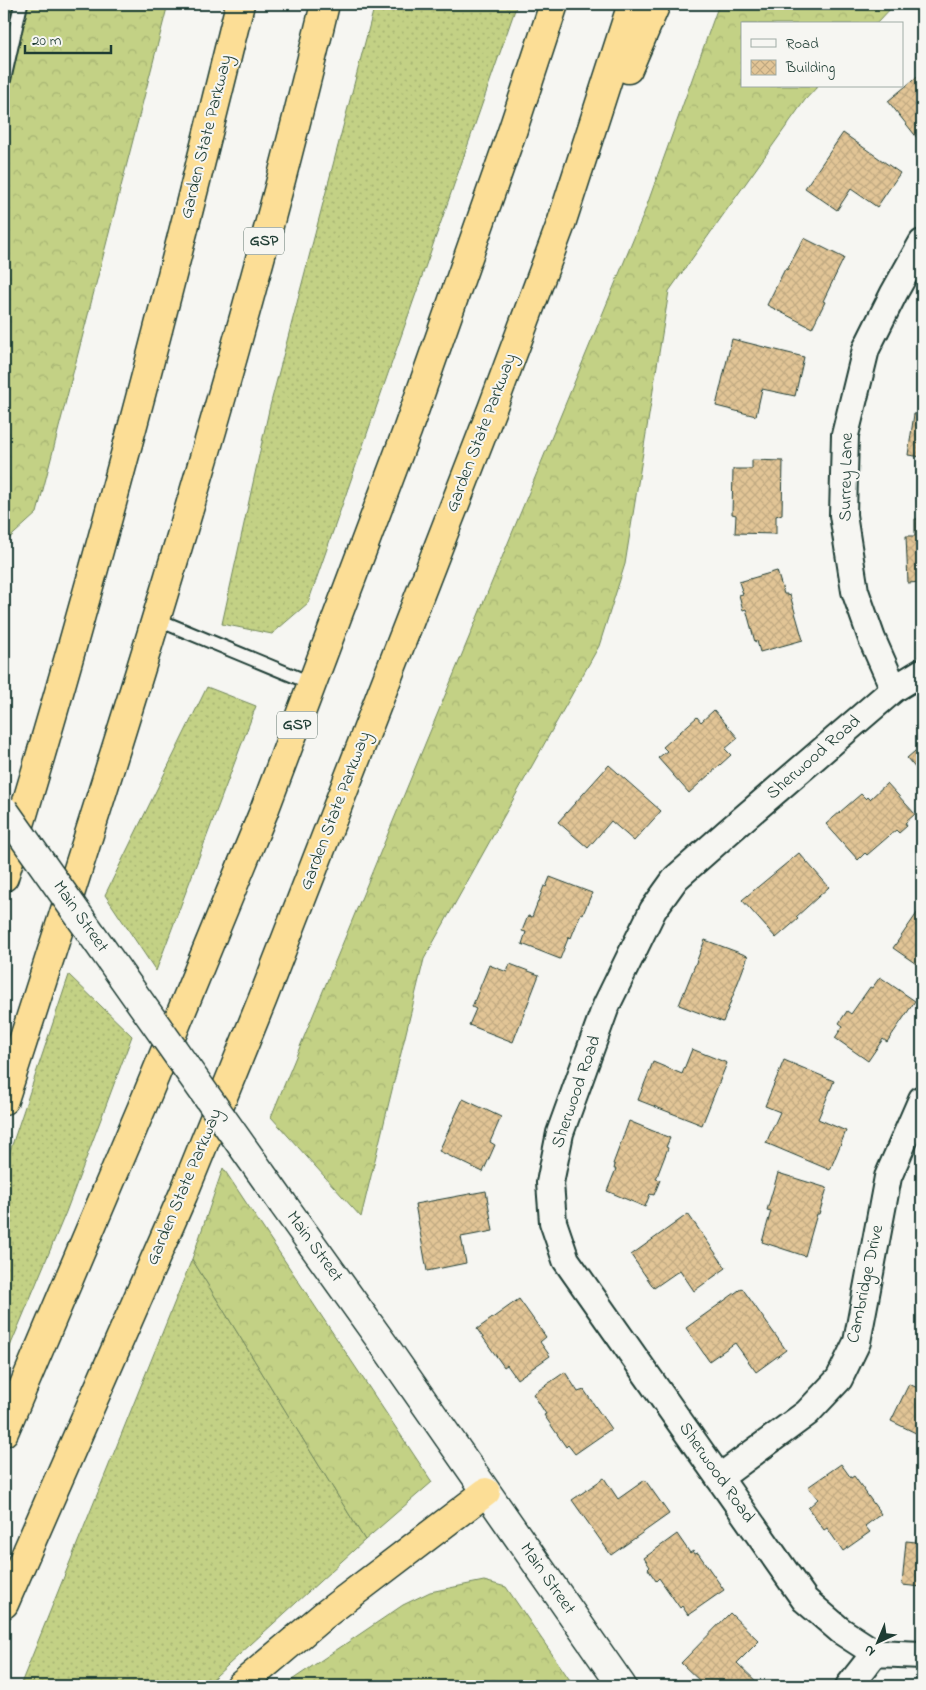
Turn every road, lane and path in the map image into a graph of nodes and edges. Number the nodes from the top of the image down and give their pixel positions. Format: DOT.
graph roads {
  1 [pos="21,4"];
  2 [pos="240,4"];
  3 [pos="326,4"];
  4 [pos="554,4"];
  5 [pos="632,4"];
  6 [pos="656,4"];
  7 [pos="10,26"];
  8 [pos="4,80"];
  9 [pos="562,224"];
  10 [pos="922,243"];
  11 [pos="156,619"];
  12 [pos="922,672"];
  13 [pos="313,684"];
  14 [pos="894,689"];
  15 [pos="4,810"];
  16 [pos="4,876"];
  17 [pos="922,1099"];
  18 [pos="4,1100"];
  19 [pos="4,1432"];
  20 [pos="719,1478"];
  21 [pos="486,1492"];
  22 [pos="4,1604"];
  23 [pos="875,1653"];
  24 [pos="922,1655"];
  25 [pos="240,1686"];
  26 [pos="622,1686"];
  27 [pos="848,1686"];
  1 -- 7 [label="lane"];
  2 -- 16 [label="highway, Garden State Parkway"];
  3 -- 11 [label="highway, GSP"];
  4 -- 13 [label="highway, GSP"];
  5 -- 9 [label="highway, Garden State Parkway"];
  6 -- 9 [label="highway"];
  7 -- 8 [label="lane"];
  9 -- 22 [label="highway, Garden State Parkway"];
  10 -- 14 [label="street, Surrey Lane"];
  11 -- 13 [label="lane"];
  11 -- 18 [label="highway, GSP"];
  12 -- 14 [label="street, Sherwood Road"];
  13 -- 19 [label="highway, GSP"];
  14 -- 20 [label="street, Sherwood Road"];
  15 -- 21 [label="main road, Main Street, bridge"];
  17 -- 20 [label="street, Cambridge Drive"];
  20 -- 23 [label="street, Sherwood Road"];
  21 -- 25 [label="highway"];
  21 -- 26 [label="main road, Main Street"];
  23 -- 24 [label="street"];
  23 -- 27 [label="street"];
}
